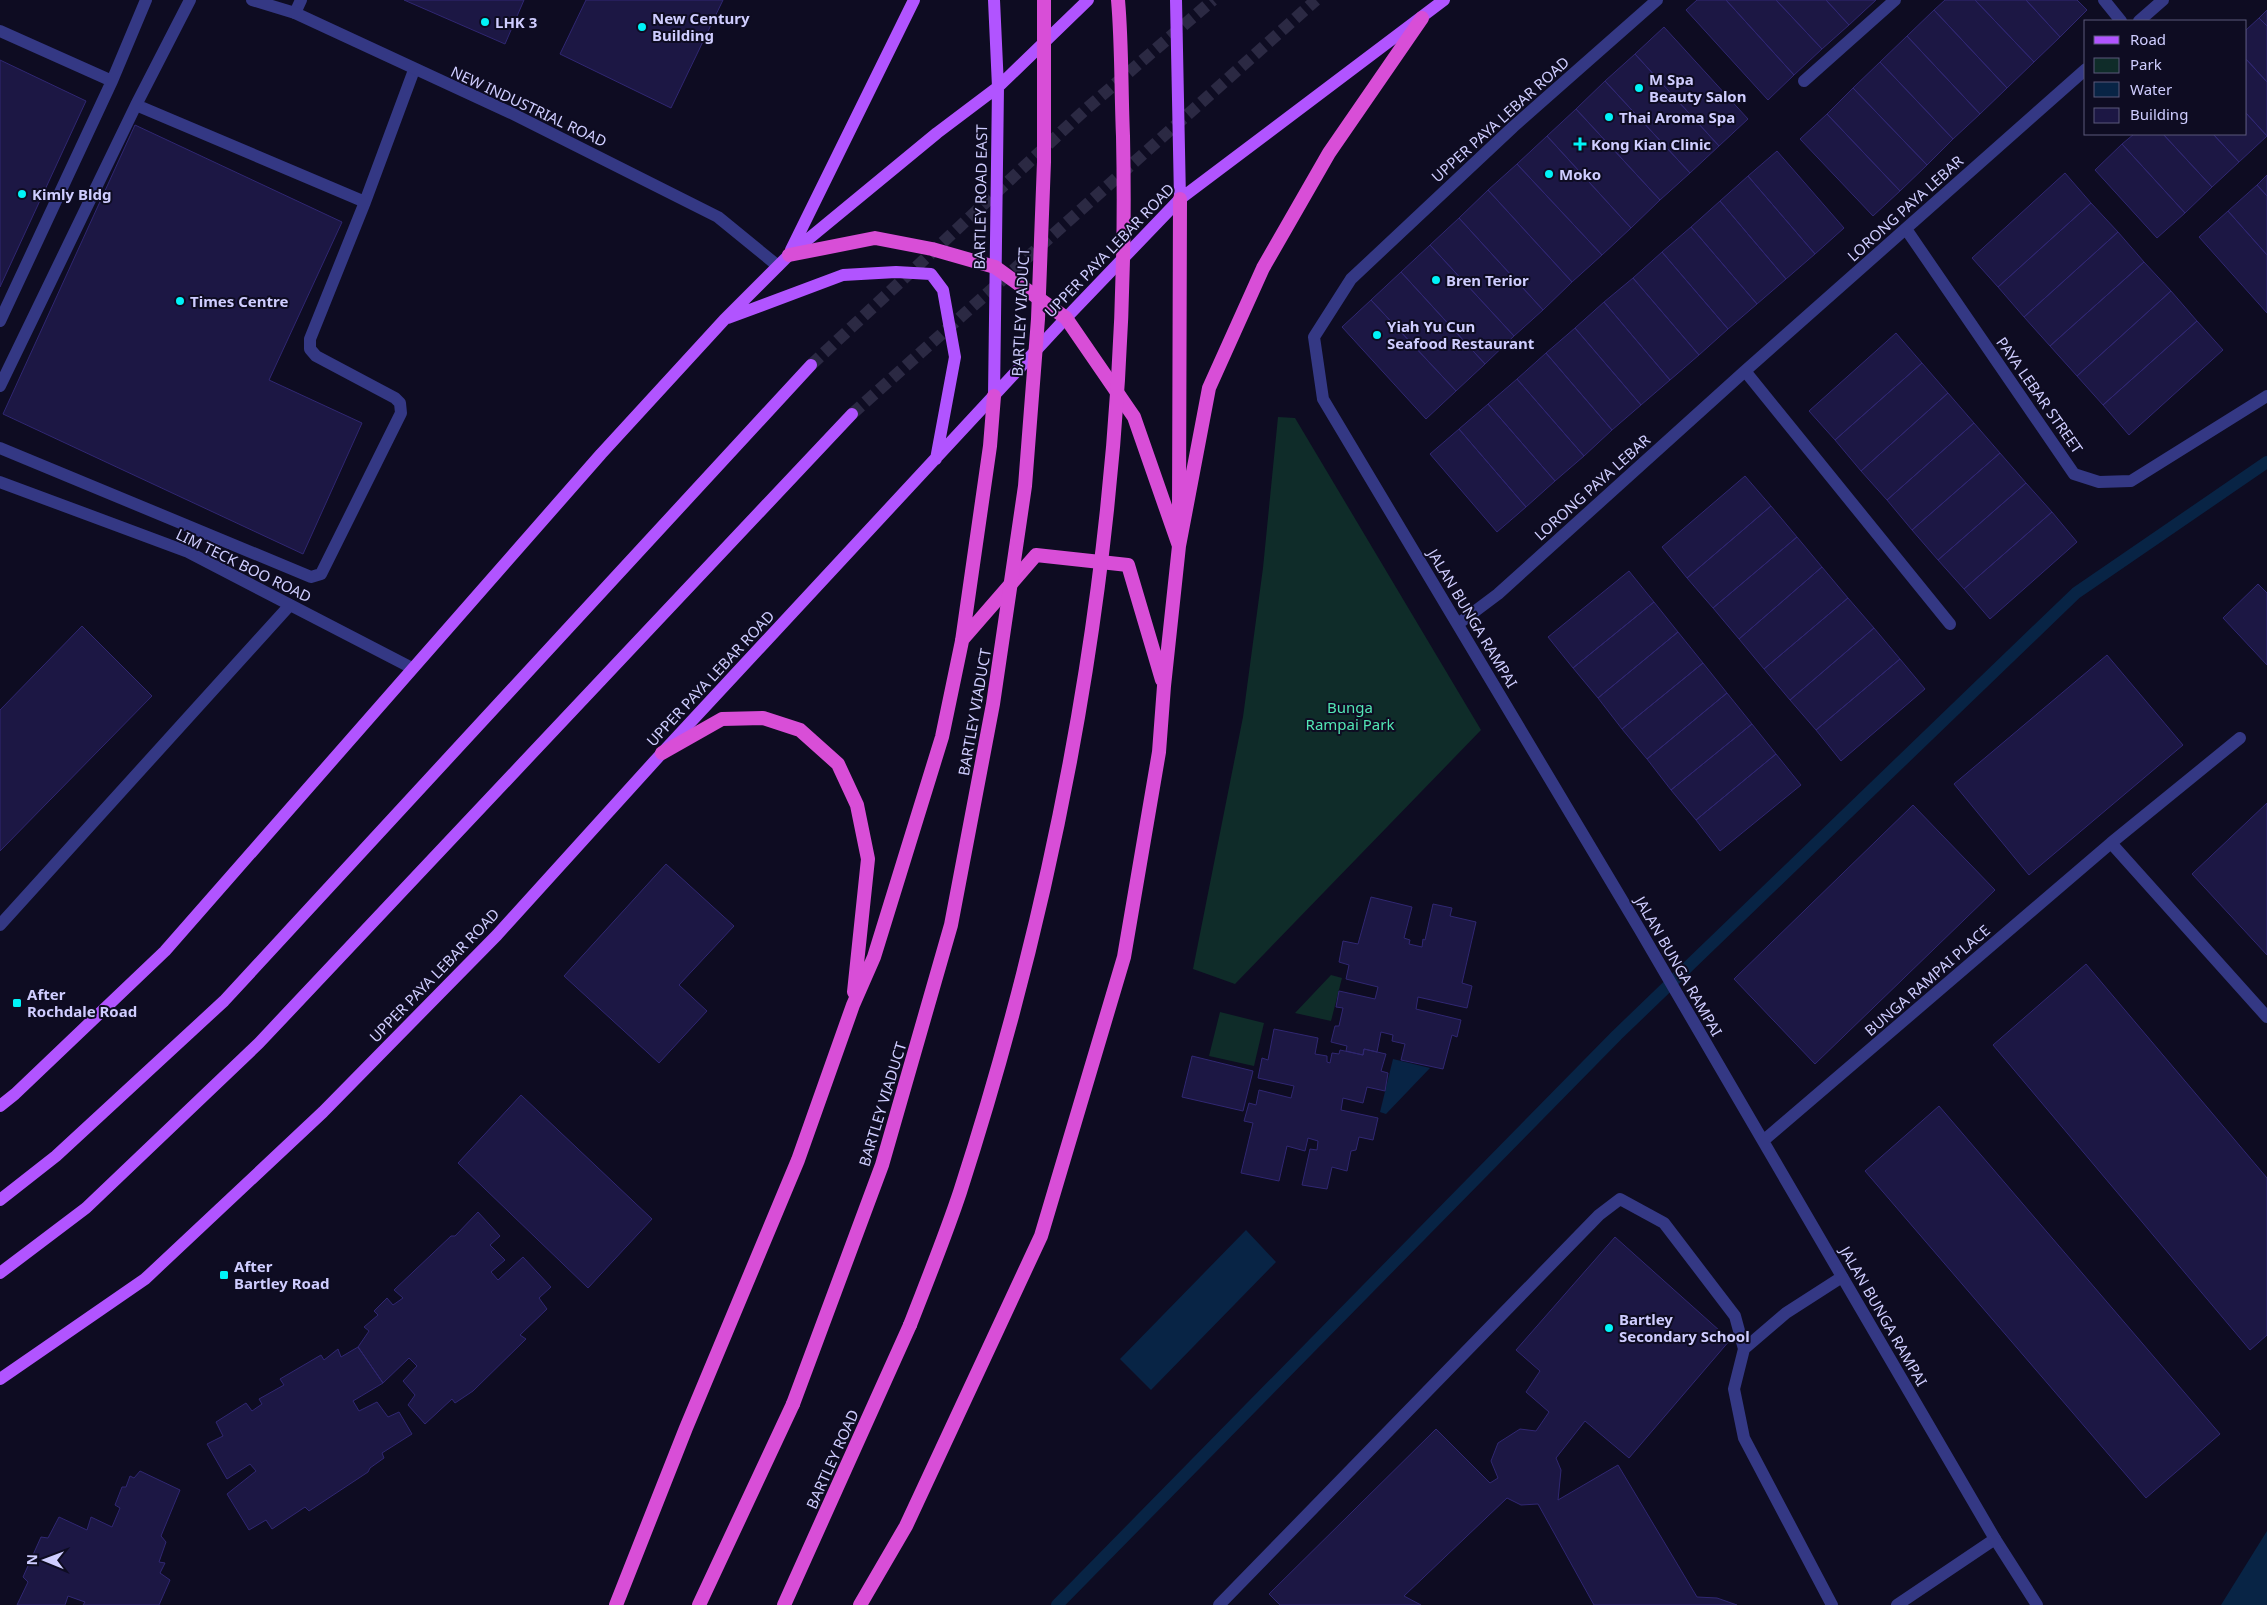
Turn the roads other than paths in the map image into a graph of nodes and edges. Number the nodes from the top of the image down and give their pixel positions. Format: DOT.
graph roads {
  1 [pos="146,0"];
  2 [pos="190,0"];
  3 [pos="252,0"];
  4 [pos="300,0"];
  5 [pos="914,0"];
  6 [pos="994,0"];
  7 [pos="1044,0"];
  8 [pos="1088,0"];
  9 [pos="1118,0"];
  10 [pos="1176,0"];
  11 [pos="1444,0"];
  12 [pos="1657,0"];
  13 [pos="1895,0"];
  14 [pos="2104,0"];
  15 [pos="2163,0"];
  16 [pos="295,13"];
  17 [pos="1422,18"];
  18 [pos="2120,20"];
  19 [pos="2140,20"];
  20 [pos="0,31"];
  21 [pos="414,70"];
  22 [pos="2084,71"];
  23 [pos="112,81"];
  24 [pos="1804,81"];
  25 [pos="998,87"];
  26 [pos="136,105"];
  27 [pos="1180,199"];
  28 [pos="365,202"];
  29 [pos="1906,229"];
  30 [pos="789,255"];
  31 [pos="778,266"];
  32 [pos="995,266"];
  33 [pos="1066,318"];
  34 [pos="724,320"];
  35 [pos="0,321"];
  36 [pos="1314,337"];
  37 [pos="811,365"];
  38 [pos="1745,371"];
  39 [pos="0,386"];
  40 [pos="994,396"];
  41 [pos="2267,396"];
  42 [pos="852,414"];
  43 [pos="0,448"];
  44 [pos="936,459"];
  45 [pos="0,482"];
  46 [pos="1179,546"];
  47 [pos="290,605"];
  48 [pos="1458,624"];
  49 [pos="1950,624"];
  50 [pos="962,641"];
  51 [pos="412,668"];
  52 [pos="1164,686"];
  53 [pos="2240,738"];
  54 [pos="662,753"];
  55 [pos="2111,843"];
  56 [pos="0,925"];
  57 [pos="853,1005"];
  58 [pos="2267,1017"];
  59 [pos="0,1106"];
  60 [pos="1763,1141"];
  61 [pos="0,1200"];
  62 [pos="0,1273"];
  63 [pos="1842,1277"];
  64 [pos="1744,1349"];
  65 [pos="0,1379"];
  66 [pos="1996,1539"];
  67 [pos="616,1605"];
  68 [pos="699,1605"];
  69 [pos="784,1605"];
  70 [pos="860,1605"];
  71 [pos="1219,1605"];
  72 [pos="1832,1605"];
  73 [pos="1897,1605"];
  74 [pos="2037,1605"];
  1 -- 23 [label="street"];
  2 -- 26 [label="street"];
  3 -- 16 [label="street, NEW INDUSTRIAL ROAD"];
  4 -- 16 [label="street"];
  5 -- 30 [label="main road"];
  6 -- 25 [label="main road, BARTLEY ROAD EAST"];
  7 -- 68 [label="highway, BARTLEY VIADUCT, bridge"];
  8 -- 25 [label="main road"];
  9 -- 69 [label="highway, BARTLEY ROAD, bridge"];
  10 -- 27 [label="main road"];
  11 -- 17 [label="main road, UPPER PAYA LEBAR ROAD"];
  12 -- 36 [label="street, UPPER PAYA LEBAR ROAD"];
  13 -- 24 [label="street"];
  14 -- 18 [label="street"];
  15 -- 19 [label="street"];
  16 -- 21 [label="street, NEW INDUSTRIAL ROAD"];
  17 -- 27 [label="main road, UPPER PAYA LEBAR ROAD"];
  17 -- 46 [label="highway"];
  20 -- 23 [label="street"];
  21 -- 28 [label="street"];
  21 -- 31 [label="street, NEW INDUSTRIAL ROAD"];
  22 -- 29 [label="street, LORONG PAYA LEBAR"];
  23 -- 35 [label="street"];
  25 -- 30 [label="main road"];
  25 -- 32 [label="main road, BARTLEY ROAD EAST"];
  26 -- 28 [label="street"];
  26 -- 39 [label="street"];
  27 -- 33 [label="main road, UPPER PAYA LEBAR ROAD"];
  27 -- 46 [label="highway"];
  28 -- 43 [label="street"];
  29 -- 38 [label="street, LORONG PAYA LEBAR"];
  29 -- 41 [label="street, PAYA LEBAR STREET"];
  30 -- 31 [label="main road"];
  30 -- 32 [label="highway"];
  31 -- 34 [label="main road"];
  32 -- 33 [label="highway"];
  32 -- 40 [label="main road, BARTLEY ROAD EAST"];
  33 -- 40 [label="main road, UPPER PAYA LEBAR ROAD"];
  33 -- 46 [label="highway"];
  34 -- 44 [label="main road"];
  34 -- 51 [label="main road"];
  36 -- 48 [label="street, JALAN BUNGA RAMPAI"];
  37 -- 61 [label="main road"];
  38 -- 48 [label="street, LORONG PAYA LEBAR"];
  38 -- 49 [label="street"];
  40 -- 44 [label="main road, UPPER PAYA LEBAR ROAD"];
  40 -- 50 [label="highway"];
  42 -- 62 [label="main road"];
  44 -- 54 [label="main road, UPPER PAYA LEBAR ROAD"];
  45 -- 47 [label="street, LIM TECK BOO ROAD"];
  46 -- 52 [label="highway"];
  47 -- 51 [label="street, LIM TECK BOO ROAD"];
  47 -- 56 [label="street"];
  48 -- 60 [label="street, JALAN BUNGA RAMPAI"];
  50 -- 52 [label="highway"];
  50 -- 57 [label="highway"];
  51 -- 59 [label="main road"];
  52 -- 70 [label="highway"];
  53 -- 55 [label="street, BUNGA RAMPAI PLACE"];
  54 -- 57 [label="highway"];
  54 -- 65 [label="main road, UPPER PAYA LEBAR ROAD"];
  55 -- 58 [label="street"];
  55 -- 60 [label="street, BUNGA RAMPAI PLACE"];
  57 -- 67 [label="highway"];
  60 -- 63 [label="street, JALAN BUNGA RAMPAI"];
  63 -- 64 [label="street"];
  63 -- 66 [label="street, JALAN BUNGA RAMPAI"];
  64 -- 71 [label="street"];
  64 -- 72 [label="street"];
  66 -- 73 [label="street"];
  66 -- 74 [label="street, JALAN BUNGA RAMPAI"];
}
